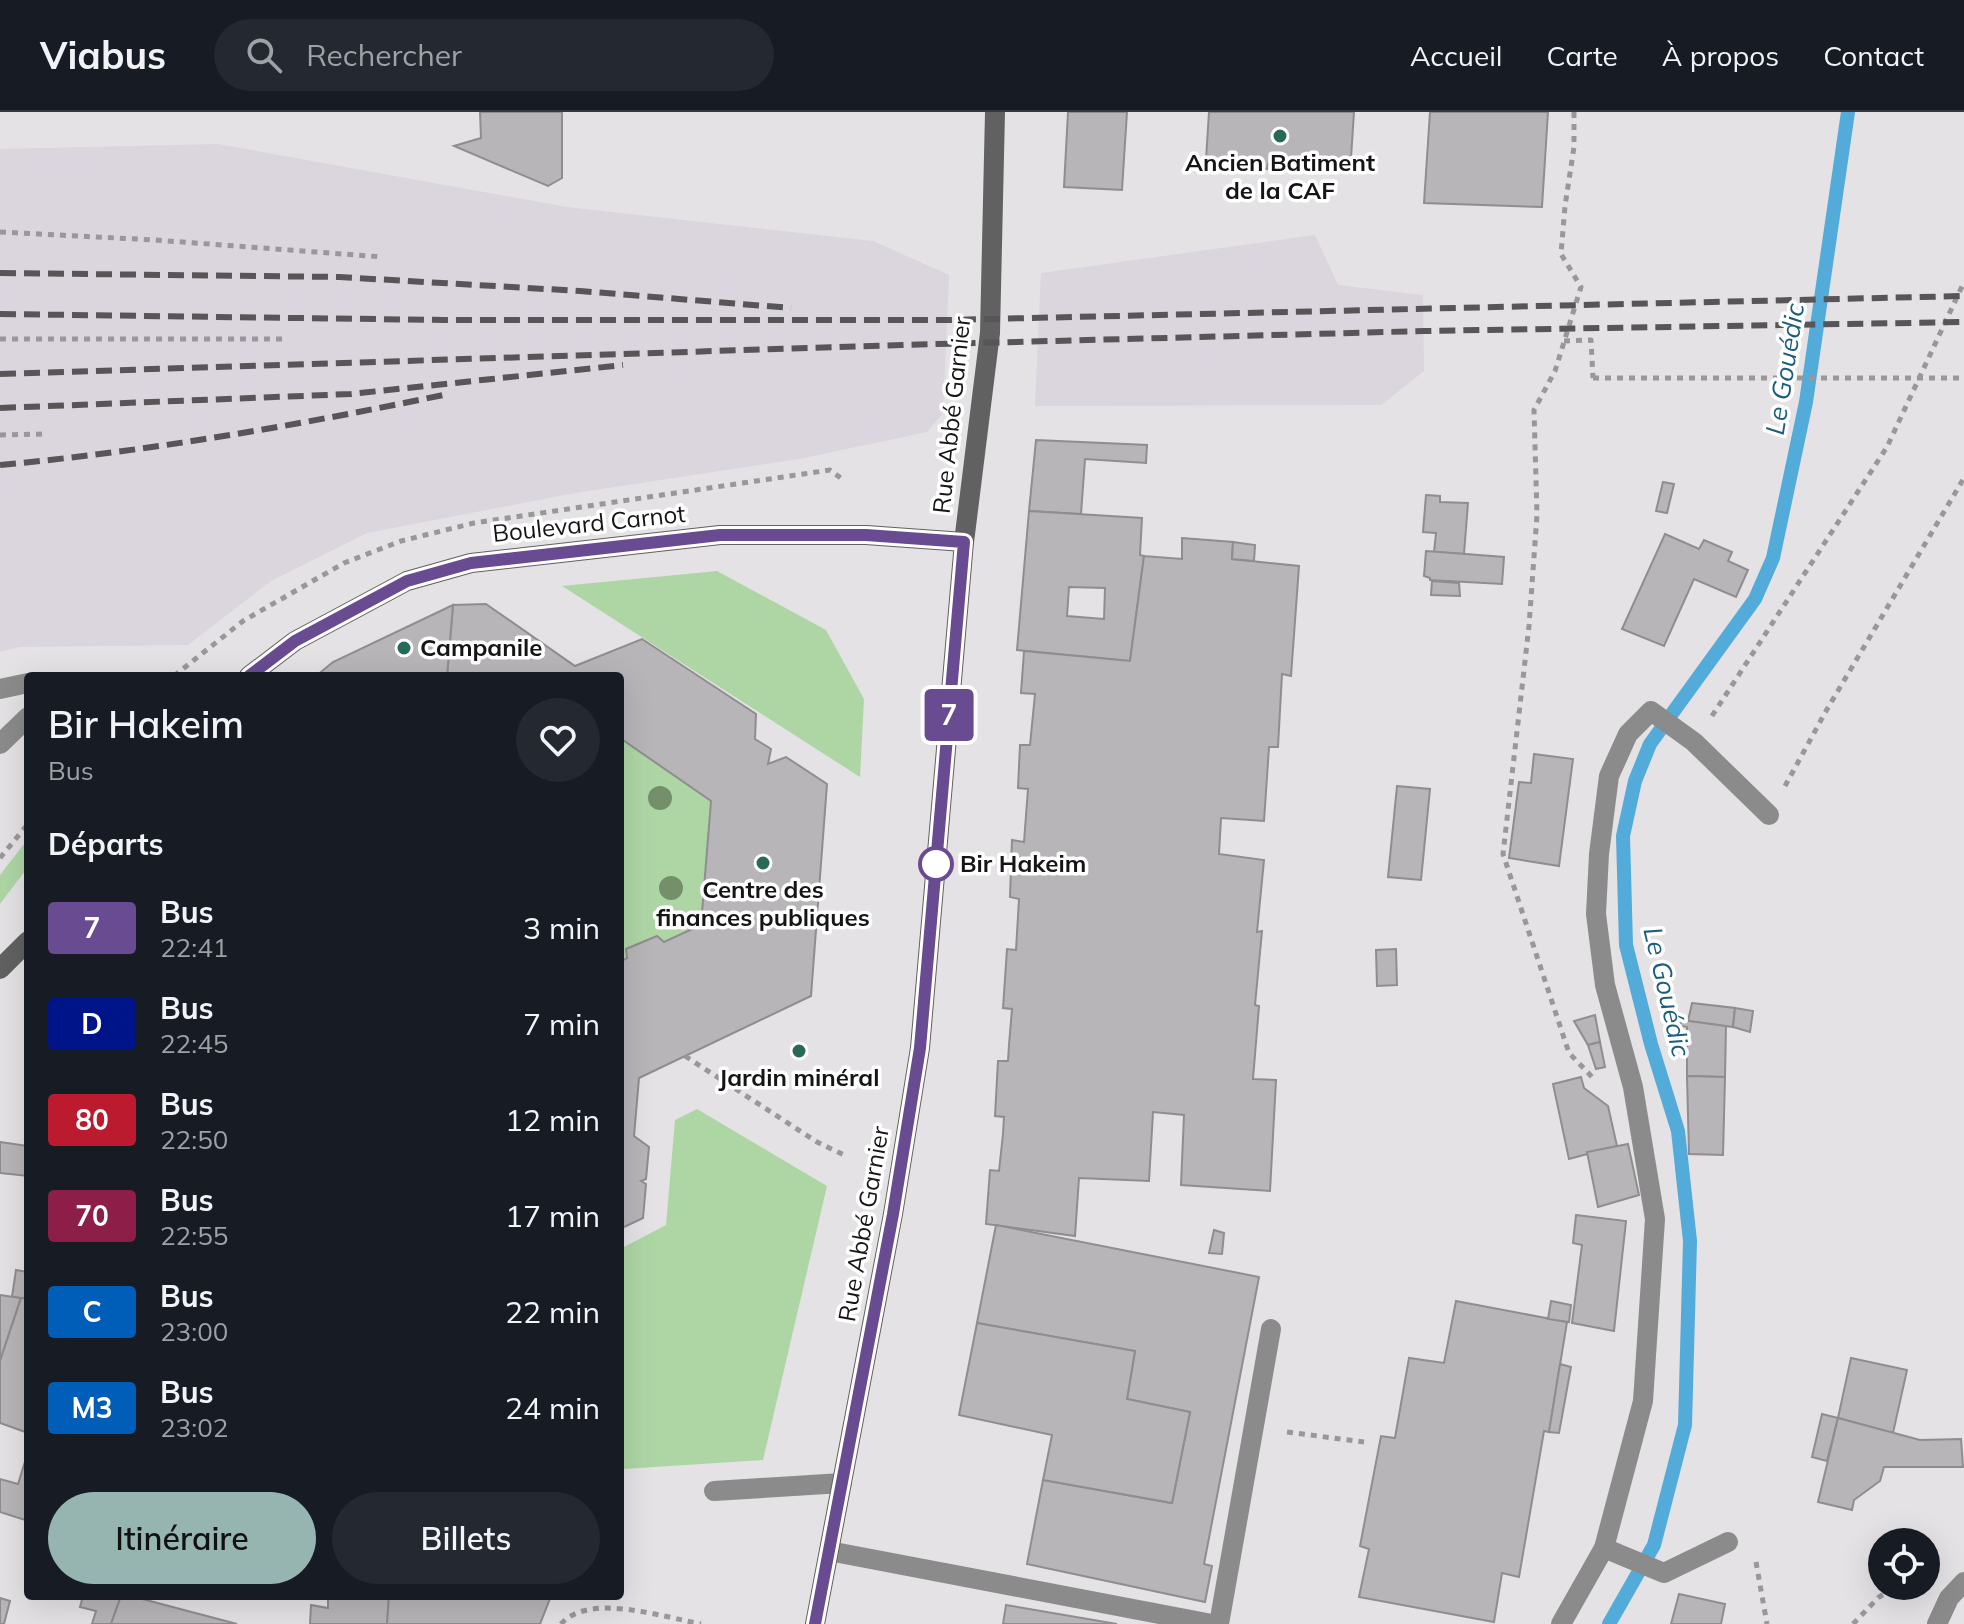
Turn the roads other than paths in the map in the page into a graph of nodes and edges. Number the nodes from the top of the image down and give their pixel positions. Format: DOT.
graph roads {
  1 [pos="995,112"];
  2 [pos="964,542"];
  3 [pos="254,672"];
  4 [pos="24,684"];
  5 [pos="0,689"];
  6 [pos="24,721"];
  7 [pos="0,744"];
  8 [pos="1769,815"];
  9 [pos="24,945"];
  10 [pos="0,969"];
  11 [pos="1271,1329"];
  12 [pos="842,1483"];
  13 [pos="714,1491"];
  14 [pos="1728,1542"];
  15 [pos="1609,1550"];
  16 [pos="829,1551"];
  17 [pos="1964,1582"];
  18 [pos="815,1624"];
  19 [pos="1212,1624"];
  20 [pos="1219,1624"];
  21 [pos="1561,1624"];
  22 [pos="1937,1624"];
  1 -- 2 [label="main road, Rue Abbé Garnier"];
  2 -- 3 [label="main road, Boulevard Carnot"];
  2 -- 12 [label="main road, Rue Abbé Garnier"];
  4 -- 5 [label="street"];
  6 -- 7 [label="street"];
  8 -- 15 [label="street"];
  9 -- 10 [label="main road"];
  11 -- 20 [label="street"];
  12 -- 13 [label="street"];
  12 -- 16 [label="main road, Rue Abbé Garnier"];
  14 -- 15 [label="street"];
  15 -- 21 [label="street"];
  16 -- 18 [label="main road, Rue Abbé Garnier"];
  16 -- 19 [label="street"];
  17 -- 22 [label="street"];
}
